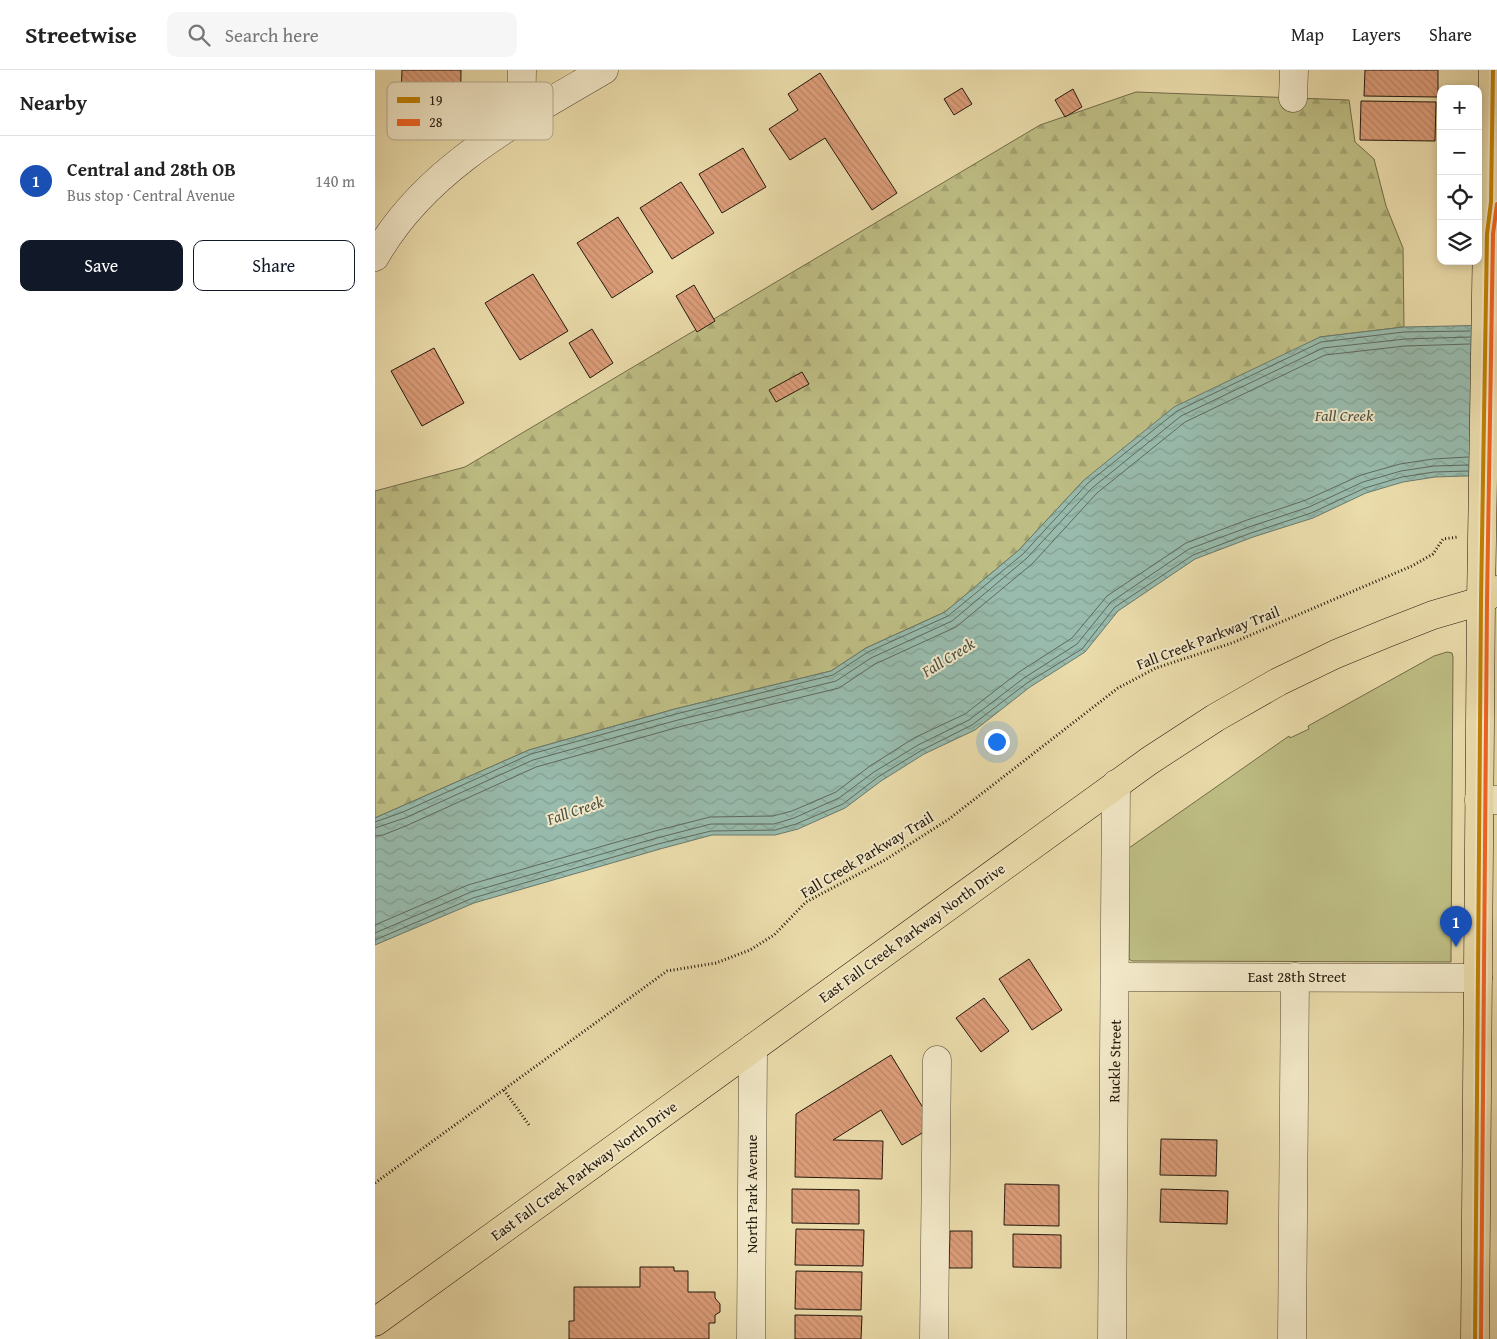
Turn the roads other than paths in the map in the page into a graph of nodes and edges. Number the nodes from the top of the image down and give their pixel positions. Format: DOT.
graph roads {
  1 [pos="604,70"];
  2 [pos="1294,70"];
  3 [pos="1493,70"];
  4 [pos="1293,98"];
  5 [pos="553,101"];
  6 [pos="488,140"];
  7 [pos="1495,141"];
  8 [pos="1491,221"];
  9 [pos="375,257"];
  10 [pos="1491,598"];
  11 [pos="1116,784"];
  12 [pos="1488,800"];
  13 [pos="1115,977"];
  14 [pos="1295,977"];
  15 [pos="1478,978"];
  16 [pos="753,1048"];
  17 [pos="937,1060"];
  18 [pos="375,1323"];
  19 [pos="379,1339"];
  20 [pos="751,1339"];
  21 [pos="934,1339"];
  22 [pos="1112,1339"];
  23 [pos="1292,1339"];
  24 [pos="1475,1339"];
  1 -- 5 [label="street"];
  2 -- 4 [label="street"];
  3 -- 7 [label="main road"];
  6 -- 9 [label="street"];
  7 -- 8 [label="main road"];
  8 -- 10 [label="main road"];
  10 -- 11 [label="main road, East Fall Creek Parkway North Drive"];
  10 -- 12 [label="main road"];
  11 -- 13 [label="street, Ruckle Street"];
  11 -- 16 [label="main road, East Fall Creek Parkway North Drive"];
  12 -- 15 [label="main road"];
  13 -- 14 [label="street, East 28th Street"];
  13 -- 22 [label="street, Ruckle Street"];
  14 -- 15 [label="street, East 28th Street"];
  14 -- 23 [label="street"];
  15 -- 24 [label="main road"];
  16 -- 18 [label="main road, East Fall Creek Parkway North Drive"];
  16 -- 20 [label="street, North Park Avenue"];
  17 -- 21 [label="street"];
  18 -- 19 [label="street"];
}
